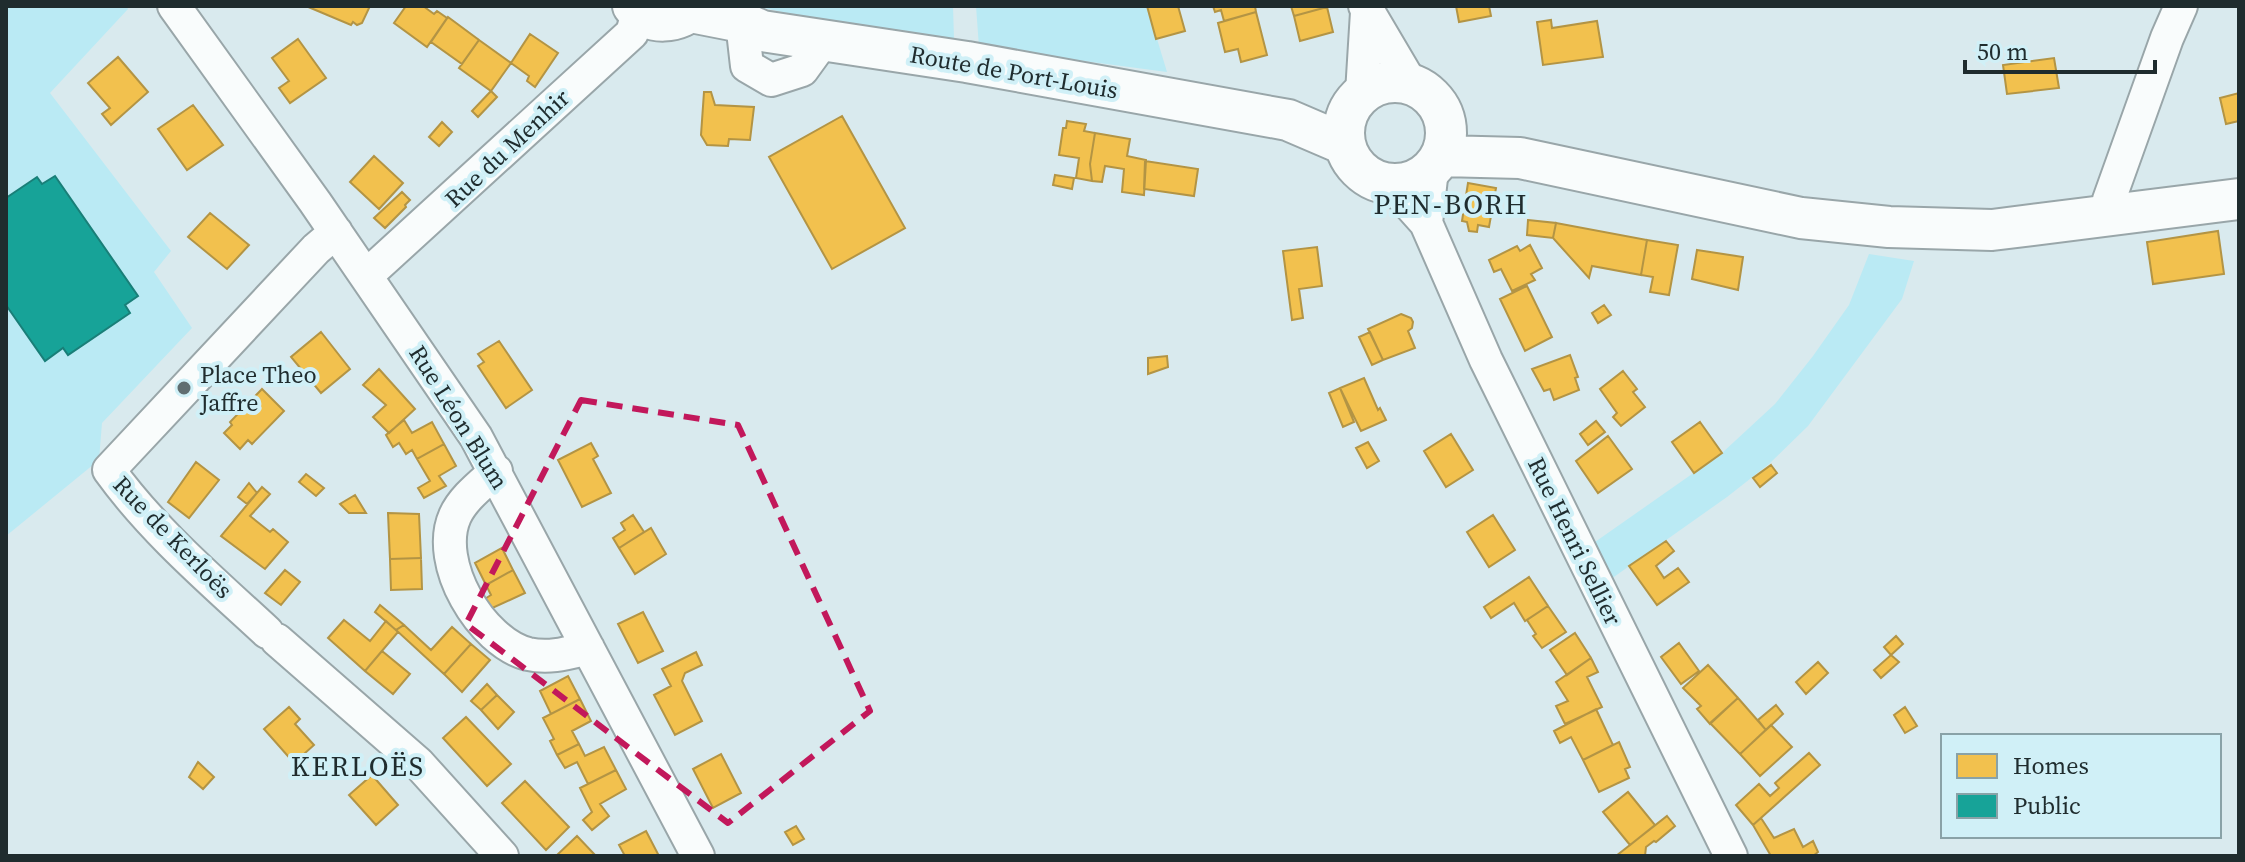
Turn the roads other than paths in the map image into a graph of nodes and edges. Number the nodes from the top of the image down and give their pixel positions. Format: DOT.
graph roads {
  1 [pos="174,6"];
  2 [pos="2178,7"];
  3 [pos="1366,9"];
  4 [pos="635,10"];
  5 [pos="714,12"];
  6 [pos="1424,94"];
  7 [pos="1358,97"];
  8 [pos="1288,120"];
  9 [pos="1344,144"];
  10 [pos="1520,158"];
  11 [pos="1437,162"];
  12 [pos="1392,185"];
  13 [pos="2239,199"];
  14 [pos="2107,215"];
  15 [pos="1426,223"];
  16 [pos="336,232"];
  17 [pos="366,276"];
  18 [pos="496,471"];
  19 [pos="588,648"];
  20 [pos="502,856"];
  21 [pos="698,856"];
  22 [pos="1731,856"];
  1 -- 16 [label="street, Rue Léon Blum"];
  2 -- 14 [label="street"];
  3 -- 6 [label="street"];
  3 -- 7 [label="street"];
  4 -- 5 [label="main road"];
  4 -- 17 [label="street, Rue du Menhir"];
  5 -- 8 [label="main road, Route de Port-Louis"];
  6 -- 7 [label="main road"];
  6 -- 10 [label="main road"];
  6 -- 11 [label="main road"];
  7 -- 8 [label="main road"];
  7 -- 9 [label="main road"];
  8 -- 9 [label="main road"];
  9 -- 12 [label="main road"];
  10 -- 11 [label="main road"];
  10 -- 14 [label="main road"];
  11 -- 12 [label="main road"];
  11 -- 15 [label="street, Rue Henri Sellier"];
  12 -- 15 [label="street, Rue Henri Sellier"];
  13 -- 14 [label="main road"];
  15 -- 22 [label="street, Rue Henri Sellier"];
  16 -- 17 [label="street, Rue Léon Blum"];
  16 -- 20 [label="street, Rue de Kerloës"];
  17 -- 18 [label="street, Rue Léon Blum"];
  18 -- 19 [label="street, Rue Léon Blum"];
  18 -- 19 [label="street"];
  19 -- 21 [label="street, Rue Léon Blum"];
}
